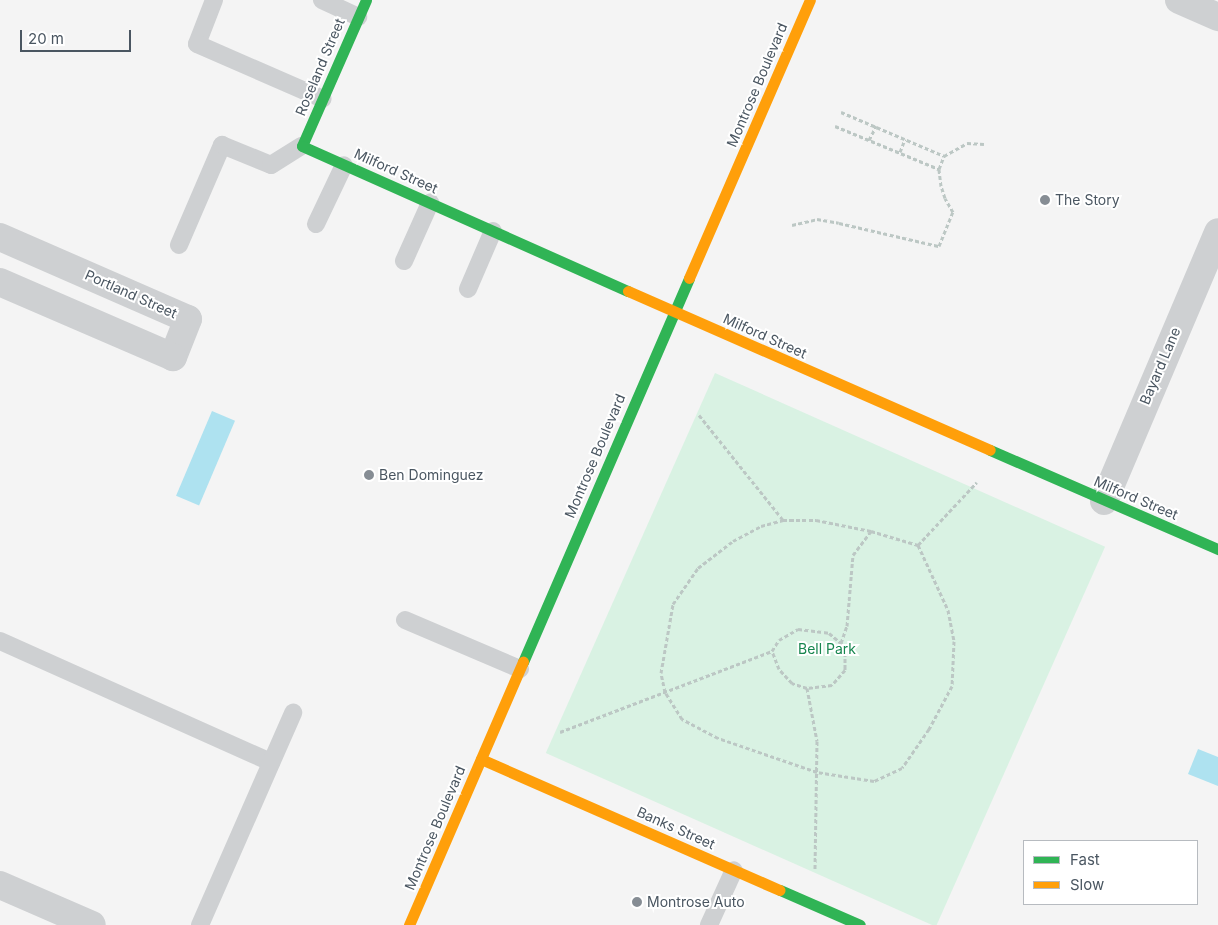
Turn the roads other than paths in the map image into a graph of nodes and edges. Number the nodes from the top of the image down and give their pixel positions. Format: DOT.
graph roads {
  1 [pos="214,0"];
  2 [pos="322,0"];
  3 [pos="366,0"];
  4 [pos="810,0"];
  5 [pos="1179,0"];
  6 [pos="358,17"];
  7 [pos="1218,17"];
  8 [pos="323,99"];
  9 [pos="302,146"];
  10 [pos="344,165"];
  11 [pos="430,203"];
  12 [pos="316,224"];
  13 [pos="493,231"];
  14 [pos="1218,232"];
  15 [pos="0,237"];
  16 [pos="179,245"];
  17 [pos="404,261"];
  18 [pos="0,282"];
  19 [pos="468,289"];
  20 [pos="674,312"];
  21 [pos="1104,501"];
  22 [pos="1218,549"];
  23 [pos="405,620"];
  24 [pos="0,641"];
  25 [pos="520,669"];
  26 [pos="293,713"];
  27 [pos="481,759"];
  28 [pos="271,762"];
  29 [pos="734,870"];
  30 [pos="0,885"];
  31 [pos="92,925"];
  32 [pos="200,925"];
  33 [pos="409,925"];
  34 [pos="709,925"];
  35 [pos="860,925"];
  1 -- 8 [label="lane"];
  2 -- 6 [label="lane"];
  3 -- 6 [label="street, Roseland Street"];
  4 -- 20 [label="street, Montrose Boulevard"];
  5 -- 7 [label="street"];
  6 -- 8 [label="street, Roseland Street"];
  8 -- 9 [label="street, Roseland Street"];
  9 -- 10 [label="street, Milford Street"];
  9 -- 16 [label="lane"];
  10 -- 11 [label="street, Milford Street"];
  10 -- 12 [label="lane"];
  11 -- 13 [label="street, Milford Street"];
  11 -- 17 [label="lane"];
  13 -- 19 [label="lane"];
  13 -- 20 [label="street, Milford Street"];
  14 -- 21 [label="street, Bayard Lane"];
  15 -- 18 [label="street, Portland Street"];
  20 -- 21 [label="street, Milford Street"];
  20 -- 25 [label="street, Montrose Boulevard"];
  21 -- 22 [label="street, Milford Street"];
  23 -- 25 [label="lane"];
  24 -- 28 [label="lane"];
  25 -- 27 [label="street, Montrose Boulevard"];
  26 -- 28 [label="lane"];
  27 -- 29 [label="street, Banks Street"];
  27 -- 33 [label="street, Montrose Boulevard"];
  28 -- 32 [label="lane"];
  29 -- 34 [label="lane"];
  29 -- 35 [label="street, Banks Street"];
  30 -- 31 [label="street"];
}
